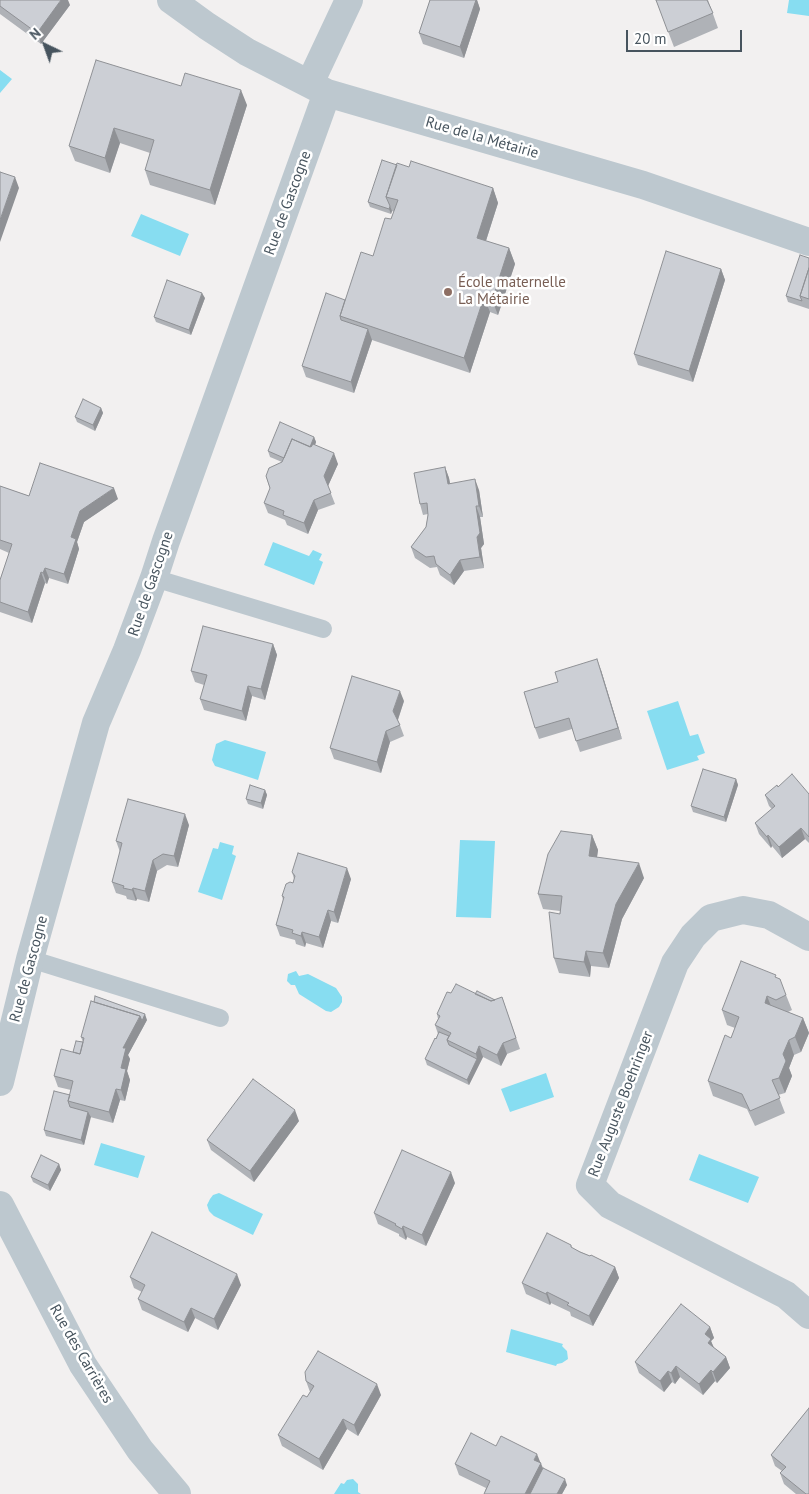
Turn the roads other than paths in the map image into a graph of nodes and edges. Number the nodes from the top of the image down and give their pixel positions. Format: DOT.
graph roads {
  1 [pos="171,0"];
  2 [pos="349,0"];
  3 [pos="319,88"];
  4 [pos="809,242"];
  5 [pos="154,578"];
  6 [pos="323,629"];
  7 [pos="809,937"];
  8 [pos="30,959"];
  9 [pos="220,1018"];
  10 [pos="0,1082"];
  11 [pos="0,1205"];
  12 [pos="809,1315"];
  13 [pos="177,1494"];
  1 -- 3 [label="street, Rue de la Métairie"];
  2 -- 3 [label="street, Rue de Gascogne"];
  3 -- 4 [label="street, Rue de la Métairie"];
  3 -- 5 [label="street, Rue de Gascogne"];
  5 -- 6 [label="lane"];
  5 -- 8 [label="street, Rue de Gascogne"];
  7 -- 12 [label="street, Rue Auguste Boehringer"];
  8 -- 9 [label="lane"];
  8 -- 10 [label="street, Rue de Gascogne"];
  11 -- 13 [label="street, Rue des Carrières"];
}
